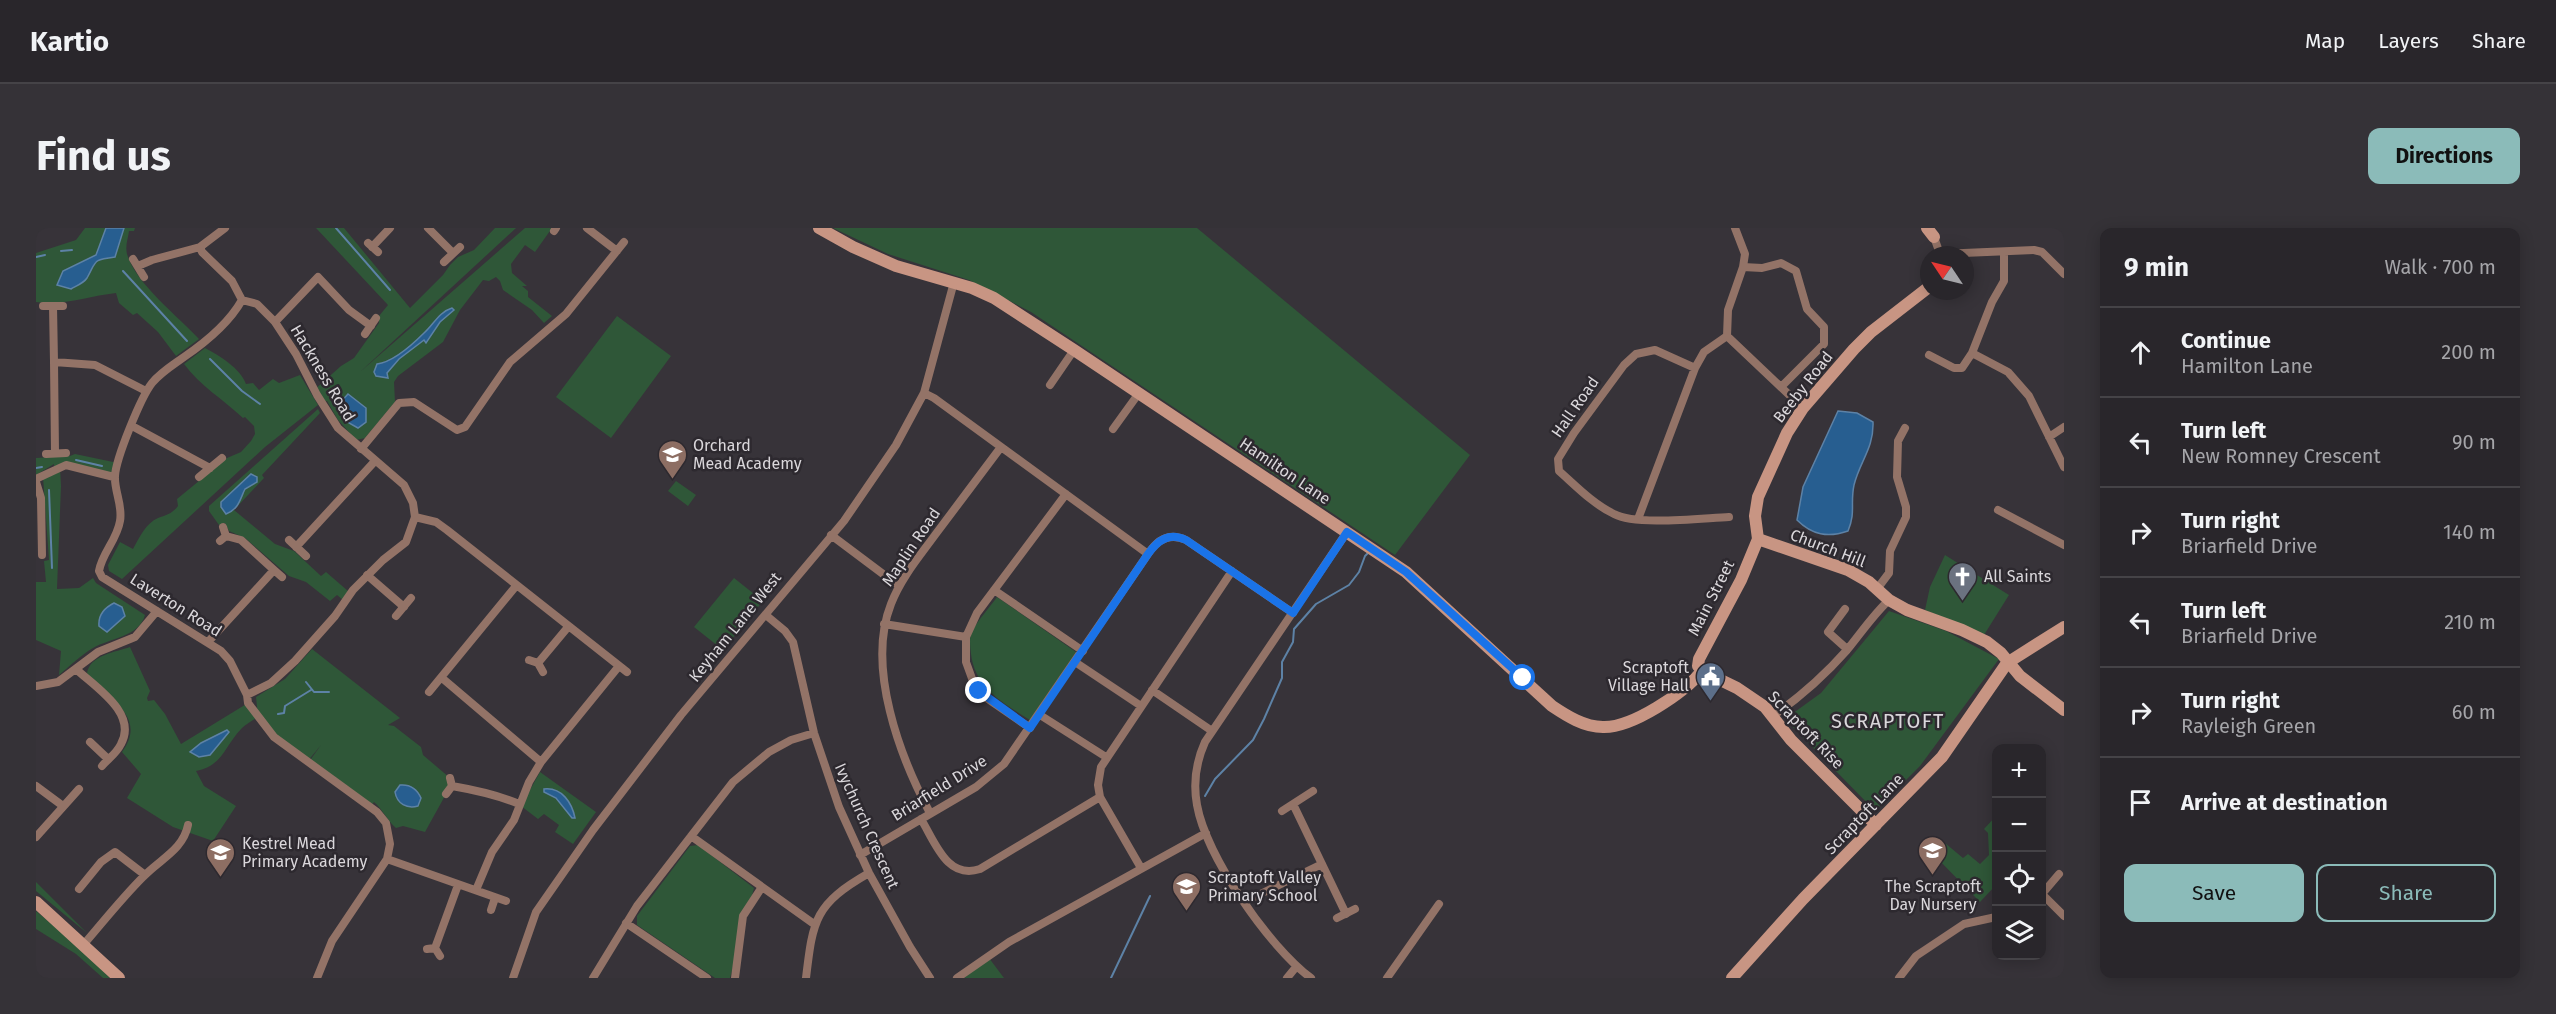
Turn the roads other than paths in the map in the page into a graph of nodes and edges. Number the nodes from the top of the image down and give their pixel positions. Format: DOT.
graph roads {
  1 [pos="225,228"];
  2 [pos="390,228"];
  3 [pos="428,228"];
  4 [pos="587,228"];
  5 [pos="819,228"];
  6 [pos="1735,228"];
  7 [pos="1930,232"];
  8 [pos="624,242"];
  9 [pos="1936,246"];
  10 [pos="200,247"];
  11 [pos="373,247"];
  12 [pos="617,252"];
  13 [pos="2004,252"];
  14 [pos="1974,253"];
  15 [pos="444,262"];
  16 [pos="1743,267"];
  17 [pos="310,269"];
  18 [pos="2064,274"];
  19 [pos="144,277"];
  20 [pos="318,277"];
  21 [pos="954,282"];
  22 [pos="1920,294"];
  23 [pos="242,300"];
  24 [pos="44,306"];
  25 [pos="53,306"];
  26 [pos="63,306"];
  27 [pos="376,318"];
  28 [pos="275,322"];
  29 [pos="370,326"];
  30 [pos="365,334"];
  31 [pos="1727,336"];
  32 [pos="1074,350"];
  33 [pos="1972,352"];
  34 [pos="1929,355"];
  35 [pos="54,362"];
  36 [pos="1695,368"];
  37 [pos="1050,385"];
  38 [pos="1781,387"];
  39 [pos="147,391"];
  40 [pos="924,393"];
  41 [pos="1139,393"];
  42 [pos="1803,408"];
  43 [pos="132,426"];
  44 [pos="2064,427"];
  45 [pos="1905,428"];
  46 [pos="1113,429"];
  47 [pos="2049,437"];
  48 [pos="1001,447"];
  49 [pos="361,450"];
  50 [pos="66,453"];
  51 [pos="222,458"];
  52 [pos="375,461"];
  53 [pos="2064,467"];
  54 [pos="210,468"];
  55 [pos="114,477"];
  56 [pos="199,477"];
  57 [pos="36,481"];
  58 [pos="1066,494"];
  59 [pos="1998,510"];
  60 [pos="415,517"];
  61 [pos="1730,517"];
  62 [pos="1638,519"];
  63 [pos="1347,532"];
  64 [pos="223,534"];
  65 [pos="831,535"];
  66 [pos="1758,539"];
  67 [pos="289,540"];
  68 [pos="2064,545"];
  69 [pos="296,547"];
  70 [pos="1148,554"];
  71 [pos="42,555"];
  72 [pos="306,556"];
  73 [pos="274,570"];
  74 [pos="1232,572"];
  75 [pos="367,575"];
  76 [pos="282,577"];
  77 [pos="516,585"];
  78 [pos="899,586"];
  79 [pos="1877,589"];
  80 [pos="994,590"];
  81 [pos="411,598"];
  82 [pos="1889,600"];
  83 [pos="404,607"];
  84 [pos="1845,609"];
  85 [pos="157,611"];
  86 [pos="1293,613"];
  87 [pos="396,616"];
  88 [pos="767,616"];
  89 [pos="885,624"];
  90 [pos="568,627"];
  91 [pos="2064,627"];
  92 [pos="966,637"];
  93 [pos="208,642"];
  94 [pos="1847,649"];
  95 [pos="1083,651"];
  96 [pos="529,660"];
  97 [pos="1075,662"];
  98 [pos="2007,663"];
  99 [pos="619,666"];
  100 [pos="76,669"];
  101 [pos="1702,671"];
  102 [pos="627,672"];
  103 [pos="442,678"];
  104 [pos="36,686"];
  105 [pos="1152,690"];
  106 [pos="429,692"];
  107 [pos="247,695"];
  108 [pos="1141,706"];
  109 [pos="2064,710"];
  110 [pos="1040,715"];
  111 [pos="1773,716"];
  112 [pos="1030,728"];
  113 [pos="1212,731"];
  114 [pos="814,733"];
  115 [pos="90,742"];
  116 [pos="1106,757"];
  117 [pos="541,762"];
  118 [pos="36,786"];
  119 [pos="79,789"];
  120 [pos="1313,791"];
  121 [pos="446,794"];
  122 [pos="1100,797"];
  123 [pos="519,804"];
  124 [pos="1293,804"];
  125 [pos="63,806"];
  126 [pos="1282,811"];
  127 [pos="930,813"];
  128 [pos="921,819"];
  129 [pos="188,825"];
  130 [pos="1876,825"];
  131 [pos="1206,833"];
  132 [pos="691,836"];
  133 [pos="36,837"];
  134 [pos="860,855"];
  135 [pos="387,859"];
  136 [pos="1322,864"];
  137 [pos="1141,868"];
  138 [pos="868,873"];
  139 [pos="2059,874"];
  140 [pos="145,875"];
  141 [pos="458,885"];
  142 [pos="762,887"];
  143 [pos="79,888"];
  144 [pos="2046,889"];
  145 [pos="476,890"];
  146 [pos="495,898"];
  147 [pos="2046,898"];
  148 [pos="506,901"];
  149 [pos="36,902"];
  150 [pos="1244,902"];
  151 [pos="1439,904"];
  152 [pos="1356,909"];
  153 [pos="491,910"];
  154 [pos="1346,914"];
  155 [pos="2064,916"];
  156 [pos="1337,918"];
  157 [pos="1992,918"];
  158 [pos="626,923"];
  159 [pos="814,924"];
  160 [pos="84,944"];
  161 [pos="434,951"];
  162 [pos="1296,967"];
  163 [pos="119,978"];
  164 [pos="317,978"];
  165 [pos="513,978"];
  166 [pos="593,978"];
  167 [pos="707,978"];
  168 [pos="735,978"];
  169 [pos="806,978"];
  170 [pos="930,978"];
  171 [pos="957,978"];
  172 [pos="1287,978"];
  173 [pos="1311,978"];
  174 [pos="1387,978"];
  175 [pos="1732,978"];
  176 [pos="1899,978"];
  1 -- 10 [label="street"];
  2 -- 11 [label="street"];
  3 -- 15 [label="street"];
  4 -- 12 [label="street"];
  5 -- 21 [label="street, Hamilton Lane"];
  6 -- 16 [label="street"];
  7 -- 9 [label="street"];
  8 -- 12 [label="street"];
  10 -- 19 [label="street"];
  10 -- 23 [label="street, Hackness Road"];
  12 -- 49 [label="street"];
  13 -- 14 [label="street"];
  13 -- 18 [label="street"];
  13 -- 33 [label="street"];
  16 -- 31 [label="street"];
  16 -- 38 [label="street"];
  17 -- 20 [label="street"];
  20 -- 28 [label="street"];
  20 -- 29 [label="street"];
  21 -- 32 [label="street, Hamilton Lane"];
  21 -- 40 [label="street, Keyham Lane West"];
  22 -- 42 [label="street, Beeby Road"];
  23 -- 28 [label="street, Hackness Road"];
  23 -- 39 [label="street"];
  24 -- 25 [label="street"];
  25 -- 26 [label="street"];
  25 -- 35 [label="street"];
  27 -- 29 [label="street"];
  28 -- 49 [label="street, Hackness Road"];
  29 -- 30 [label="street"];
  31 -- 36 [label="street"];
  31 -- 38 [label="street"];
  32 -- 37 [label="street"];
  32 -- 41 [label="street, Hamilton Lane"];
  33 -- 34 [label="street"];
  33 -- 47 [label="street"];
  35 -- 39 [label="street"];
  35 -- 50 [label="street"];
  36 -- 62 [label="street"];
  36 -- 62 [label="street, Hall Road"];
  38 -- 42 [label="street"];
  39 -- 43 [label="street"];
  40 -- 48 [label="street"];
  40 -- 65 [label="street, Keyham Lane West"];
  41 -- 46 [label="street"];
  41 -- 63 [label="street, Hamilton Lane"];
  42 -- 66 [label="street, Beeby Road"];
  43 -- 54 [label="street"];
  43 -- 55 [label="street"];
  44 -- 47 [label="street"];
  45 -- 79 [label="street"];
  47 -- 53 [label="street"];
  48 -- 58 [label="street"];
  48 -- 78 [label="street, Maplin Road"];
  49 -- 52 [label="street, Hackness Road"];
  51 -- 54 [label="street"];
  52 -- 60 [label="street, Hackness Road"];
  52 -- 69 [label="street"];
  54 -- 56 [label="street"];
  55 -- 57 [label="street"];
  55 -- 85 [label="street, Laverton Road"];
  57 -- 71 [label="street"];
  58 -- 70 [label="street"];
  58 -- 80 [label="street"];
  59 -- 68 [label="street"];
  60 -- 75 [label="street"];
  60 -- 77 [label="street"];
  61 -- 62 [label="street, Hall Road"];
  63 -- 86 [label="street"];
  63 -- 101 [label="street, Hamilton Lane"];
  64 -- 73 [label="street"];
  65 -- 78 [label="street"];
  65 -- 88 [label="street, Keyham Lane West"];
  66 -- 79 [label="street, Church Hill"];
  66 -- 101 [label="street, Main Street"];
  67 -- 69 [label="street"];
  69 -- 72 [label="street"];
  70 -- 74 [label="street, Briarfield Drive"];
  70 -- 95 [label="street, Briarfield Drive"];
  73 -- 76 [label="street"];
  73 -- 93 [label="street"];
  74 -- 86 [label="street, Briarfield Drive"];
  74 -- 105 [label="street"];
  75 -- 83 [label="street"];
  75 -- 107 [label="street"];
  77 -- 90 [label="street"];
  77 -- 103 [label="street"];
  78 -- 89 [label="street, Maplin Road"];
  79 -- 82 [label="street, Church Hill"];
  80 -- 92 [label="street"];
  80 -- 95 [label="street"];
  81 -- 83 [label="street"];
  82 -- 94 [label="street"];
  82 -- 98 [label="street, Church Hill"];
  83 -- 87 [label="street"];
  84 -- 94 [label="street"];
  85 -- 93 [label="street, Laverton Road"];
  85 -- 100 [label="street"];
  86 -- 113 [label="street"];
  88 -- 114 [label="street, Ivychurch Crescent"];
  88 -- 165 [label="street, Keyham Lane West"];
  89 -- 92 [label="street"];
  89 -- 127 [label="street, Maplin Road"];
  90 -- 96 [label="street"];
  90 -- 99 [label="street"];
  91 -- 98 [label="street"];
  92 -- 112 [label="street"];
  93 -- 107 [label="street, Laverton Road"];
  94 -- 111 [label="street"];
  95 -- 97 [label="street, Briarfield Drive"];
  97 -- 108 [label="street"];
  97 -- 110 [label="street, Briarfield Drive"];
  98 -- 109 [label="street, Church Hill"];
  98 -- 130 [label="street, Scraptoft Lane"];
  99 -- 102 [label="street"];
  99 -- 117 [label="street"];
  100 -- 104 [label="street"];
  100 -- 115 [label="street"];
  101 -- 111 [label="street, Scraptoft Rise"];
  103 -- 106 [label="street"];
  103 -- 117 [label="street"];
  105 -- 108 [label="street"];
  105 -- 113 [label="street"];
  107 -- 135 [label="street, Laverton Road"];
  108 -- 116 [label="street"];
  110 -- 112 [label="street, Briarfield Drive"];
  110 -- 116 [label="street"];
  111 -- 130 [label="street, Scraptoft Rise"];
  112 -- 127 [label="street, Briarfield Drive"];
  113 -- 131 [label="street"];
  114 -- 132 [label="street"];
  114 -- 134 [label="street, Ivychurch Crescent"];
  116 -- 122 [label="street"];
  117 -- 123 [label="street"];
  118 -- 125 [label="street"];
  119 -- 125 [label="street"];
  120 -- 124 [label="street"];
  121 -- 123 [label="street"];
  122 -- 128 [label="street"];
  122 -- 137 [label="street"];
  123 -- 145 [label="street"];
  124 -- 126 [label="street"];
  124 -- 136 [label="street"];
  125 -- 133 [label="street"];
  127 -- 128 [label="street, Briarfield Drive"];
  128 -- 134 [label="street, Briarfield Drive"];
  129 -- 140 [label="street"];
  130 -- 175 [label="street, Scraptoft Lane"];
  131 -- 137 [label="street"];
  131 -- 150 [label="street"];
  132 -- 142 [label="street"];
  132 -- 158 [label="street"];
  134 -- 138 [label="street, Ivychurch Crescent"];
  135 -- 141 [label="street"];
  135 -- 164 [label="street"];
  136 -- 150 [label="street"];
  136 -- 154 [label="street"];
  137 -- 171 [label="street"];
  138 -- 159 [label="street"];
  138 -- 170 [label="street, Ivychurch Crescent"];
  139 -- 144 [label="street"];
  140 -- 143 [label="street"];
  140 -- 160 [label="street"];
  141 -- 145 [label="street"];
  141 -- 161 [label="street"];
  142 -- 159 [label="street"];
  142 -- 168 [label="street"];
  145 -- 146 [label="street"];
  146 -- 148 [label="street"];
  146 -- 153 [label="street"];
  147 -- 155 [label="street"];
  149 -- 160 [label="street"];
  150 -- 162 [label="street"];
  151 -- 174 [label="street"];
  152 -- 154 [label="street"];
  154 -- 156 [label="street"];
  157 -- 176 [label="street"];
  158 -- 166 [label="street"];
  158 -- 167 [label="street"];
  159 -- 169 [label="street"];
  160 -- 163 [label="street"];
  162 -- 172 [label="street"];
  162 -- 173 [label="street"];
}
